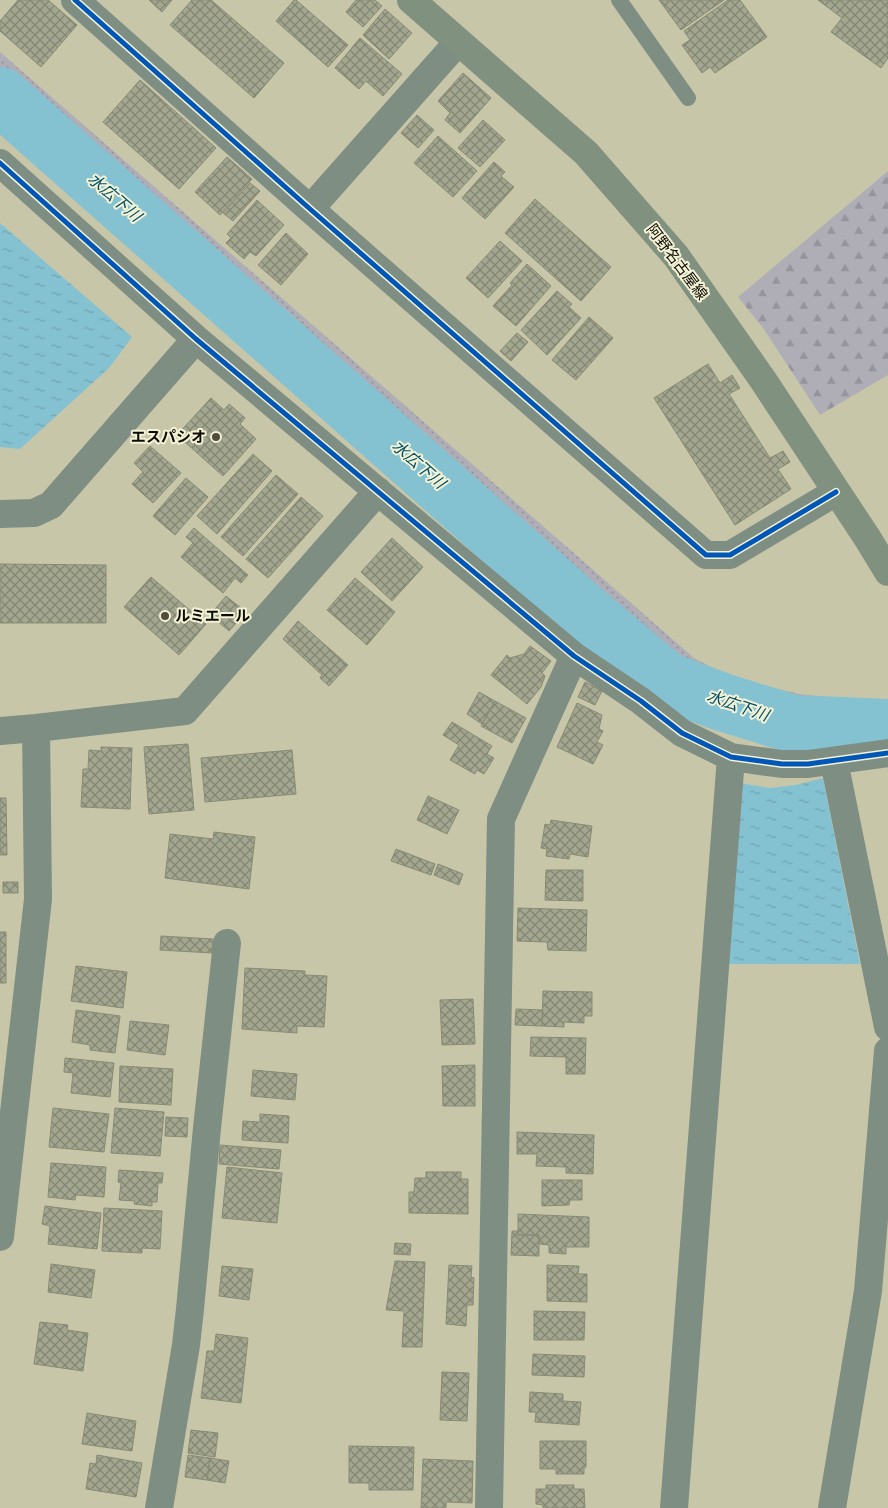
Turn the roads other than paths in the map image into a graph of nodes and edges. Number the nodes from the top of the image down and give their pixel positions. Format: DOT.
graph roads {
  1 [pos="75,0"];
  2 [pos="411,0"];
  3 [pos="619,0"];
  4 [pos="458,42"];
  5 [pos="688,98"];
  6 [pos="0,164"];
  7 [pos="310,209"];
  8 [pos="196,339"];
  9 [pos="378,491"];
  10 [pos="836,492"];
  11 [pos="0,514"];
  12 [pos="878,540"];
  13 [pos="888,572"];
  14 [pos="574,656"];
  15 [pos="36,728"];
  16 [pos="0,731"];
  17 [pos="888,753"];
  18 [pos="731,758"];
  19 [pos="834,761"];
  20 [pos="227,943"];
  21 [pos="888,1028"];
  22 [pos="888,1051"];
  23 [pos="0,1237"];
  24 [pos="159,1508"];
  25 [pos="489,1508"];
  26 [pos="674,1508"];
  27 [pos="832,1508"];
  1 -- 7 [label="street"];
  2 -- 4 [label="main road, 阿野名古屋線"];
  3 -- 5 [label="lane"];
  4 -- 7 [label="street"];
  4 -- 10 [label="main road, 阿野名古屋線"];
  6 -- 8 [label="street"];
  7 -- 10 [label="street"];
  8 -- 9 [label="street"];
  8 -- 11 [label="street"];
  9 -- 14 [label="street"];
  9 -- 15 [label="street"];
  10 -- 12 [label="main road, 阿野名古屋線"];
  12 -- 13 [label="main road, 阿野名古屋線"];
  14 -- 18 [label="street"];
  14 -- 25 [label="street"];
  15 -- 16 [label="street"];
  15 -- 23 [label="street"];
  17 -- 19 [label="street"];
  18 -- 19 [label="street"];
  18 -- 26 [label="street"];
  19 -- 21 [label="street"];
  20 -- 24 [label="street"];
  22 -- 27 [label="street"];
}
